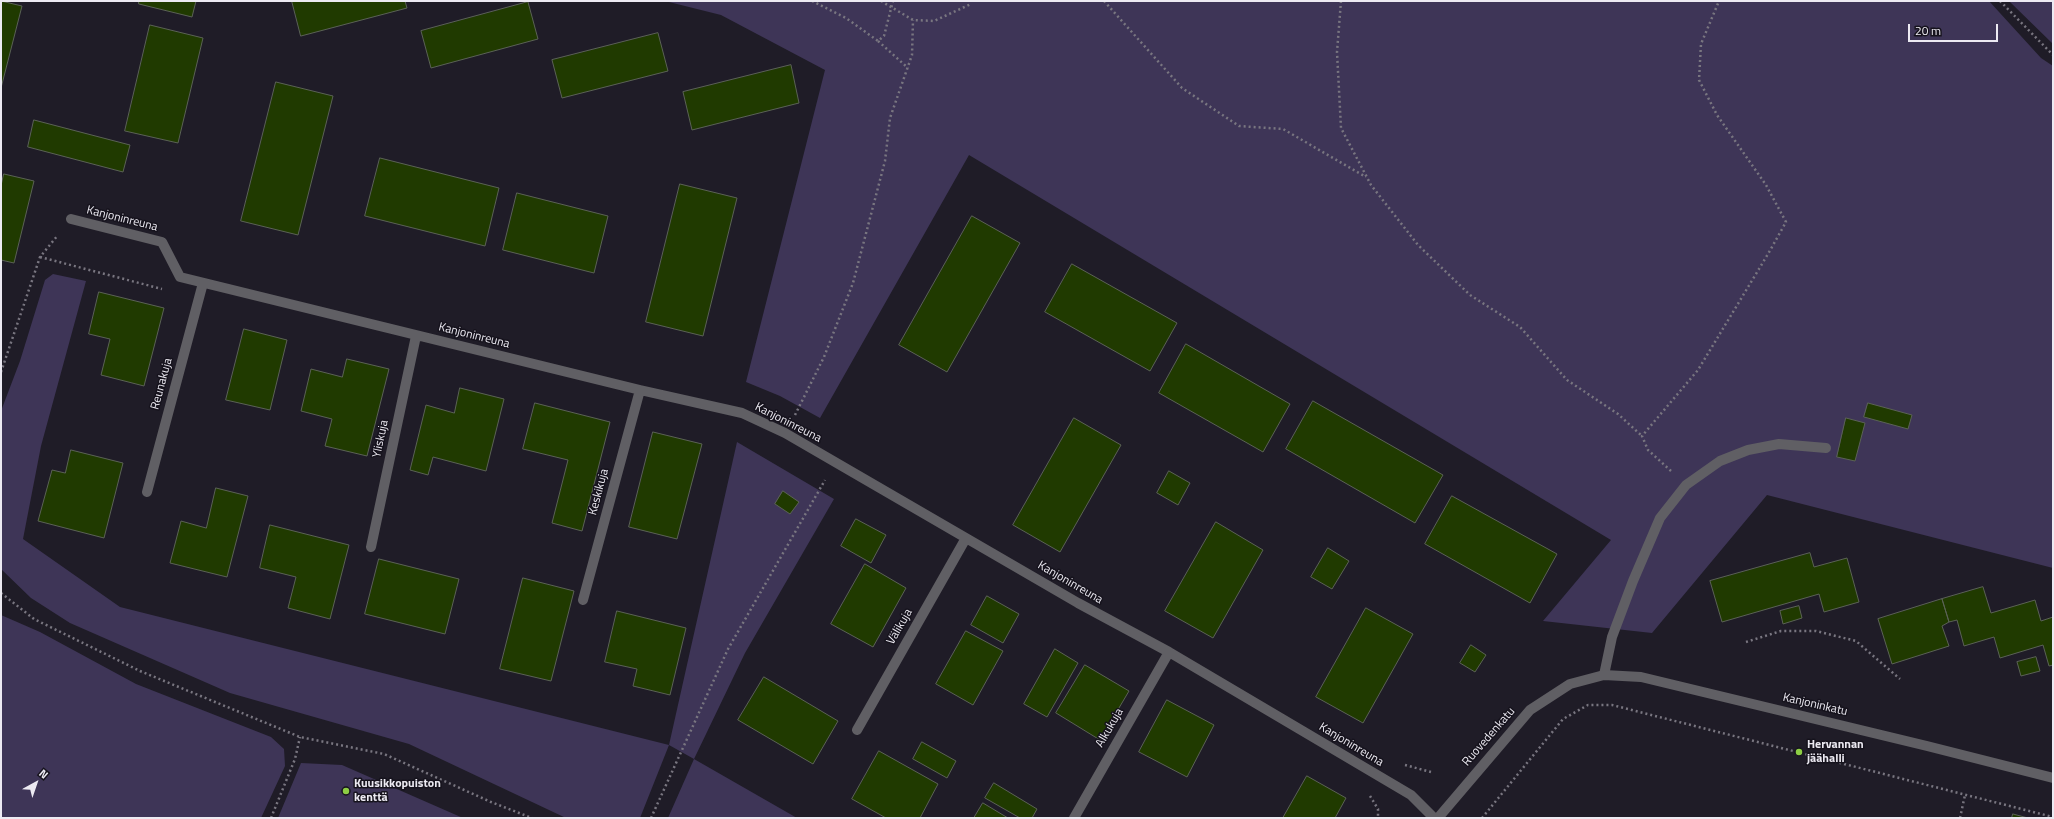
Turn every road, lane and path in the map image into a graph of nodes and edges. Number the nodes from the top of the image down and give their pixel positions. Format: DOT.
graph roads {
  1 [pos="812,1"];
  2 [pos="881,1"];
  3 [pos="893,1"];
  4 [pos="1104,1"];
  5 [pos="1341,1"];
  6 [pos="1719,1"];
  7 [pos="2000,1"];
  8 [pos="971,4"];
  9 [pos="892,8"];
  10 [pos="913,20"];
  11 [pos="878,41"];
  12 [pos="2053,55"];
  13 [pos="908,68"];
  14 [pos="1367,178"];
  15 [pos="71,219"];
  16 [pos="40,257"];
  17 [pos="180,277"];
  18 [pos="203,283"];
  19 [pos="416,336"];
  20 [pos="1,372"];
  21 [pos="640,390"];
  22 [pos="784,433"];
  23 [pos="1642,436"];
  24 [pos="1826,448"];
  25 [pos="838,464"];
  26 [pos="817,478"];
  27 [pos="824,482"];
  28 [pos="1686,485"];
  29 [pos="831,486"];
  30 [pos="147,492"];
  31 [pos="966,538"];
  32 [pos="370,547"];
  33 [pos="1,593"];
  34 [pos="583,600"];
  35 [pos="1746,642"];
  36 [pos="1169,652"];
  37 [pos="1604,675"];
  38 [pos="1900,679"];
  39 [pos="1570,684"];
  40 [pos="857,730"];
  41 [pos="300,737"];
  42 [pos="1402,764"];
  43 [pos="1431,772"];
  44 [pos="2053,778"];
  45 [pos="1366,789"];
  46 [pos="1965,795"];
  47 [pos="2053,817"];
  48 [pos="271,818"];
  49 [pos="532,818"];
  50 [pos="651,818"];
  51 [pos="1074,818"];
  52 [pos="1378,818"];
  53 [pos="1434,818"];
  54 [pos="1438,818"];
  55 [pos="1482,818"];
  56 [pos="1960,818"];
  1 -- 11 [label="path"];
  2 -- 9 [label="path"];
  3 -- 9 [label="path"];
  4 -- 14 [label="path"];
  5 -- 14 [label="path"];
  6 -- 23 [label="path"];
  7 -- 12 [label="path"];
  8 -- 10 [label="path"];
  9 -- 10 [label="path"];
  9 -- 11 [label="path"];
  10 -- 13 [label="path"];
  11 -- 13 [label="path"];
  13 -- 22 [label="path"];
  14 -- 23 [label="path"];
  15 -- 16 [label="path"];
  15 -- 17 [label="street, Kanjoninreuna"];
  16 -- 17 [label="path"];
  16 -- 20 [label="path"];
  17 -- 18 [label="street, Kanjoninreuna"];
  18 -- 19 [label="street, Kanjoninreuna"];
  18 -- 30 [label="street, Reunakuja"];
  19 -- 21 [label="street, Kanjoninreuna"];
  19 -- 32 [label="street, Yliskuja"];
  21 -- 22 [label="street, Kanjoninreuna"];
  21 -- 34 [label="street, Keskikuja"];
  22 -- 25 [label="street, Kanjoninreuna"];
  23 -- 28 [label="path"];
  24 -- 28 [label="street"];
  25 -- 27 [label="path"];
  25 -- 31 [label="street, Kanjoninreuna"];
  26 -- 27 [label="path"];
  27 -- 29 [label="path"];
  27 -- 50 [label="path"];
  28 -- 37 [label="street"];
  31 -- 36 [label="street, Kanjoninreuna"];
  31 -- 40 [label="street, Välikuja"];
  33 -- 41 [label="path"];
  35 -- 38 [label="path"];
  36 -- 51 [label="street, Alkukuja"];
  36 -- 53 [label="street, Kanjoninreuna"];
  37 -- 39 [label="street, Kanjoninkatu"];
  37 -- 44 [label="street, Kanjoninkatu"];
  39 -- 54 [label="street, Ruovedenkatu"];
  41 -- 48 [label="path"];
  41 -- 49 [label="path"];
  42 -- 43 [label="path"];
  45 -- 52 [label="path"];
  46 -- 47 [label="path"];
  46 -- 55 [label="path"];
  46 -- 56 [label="path"];
}
